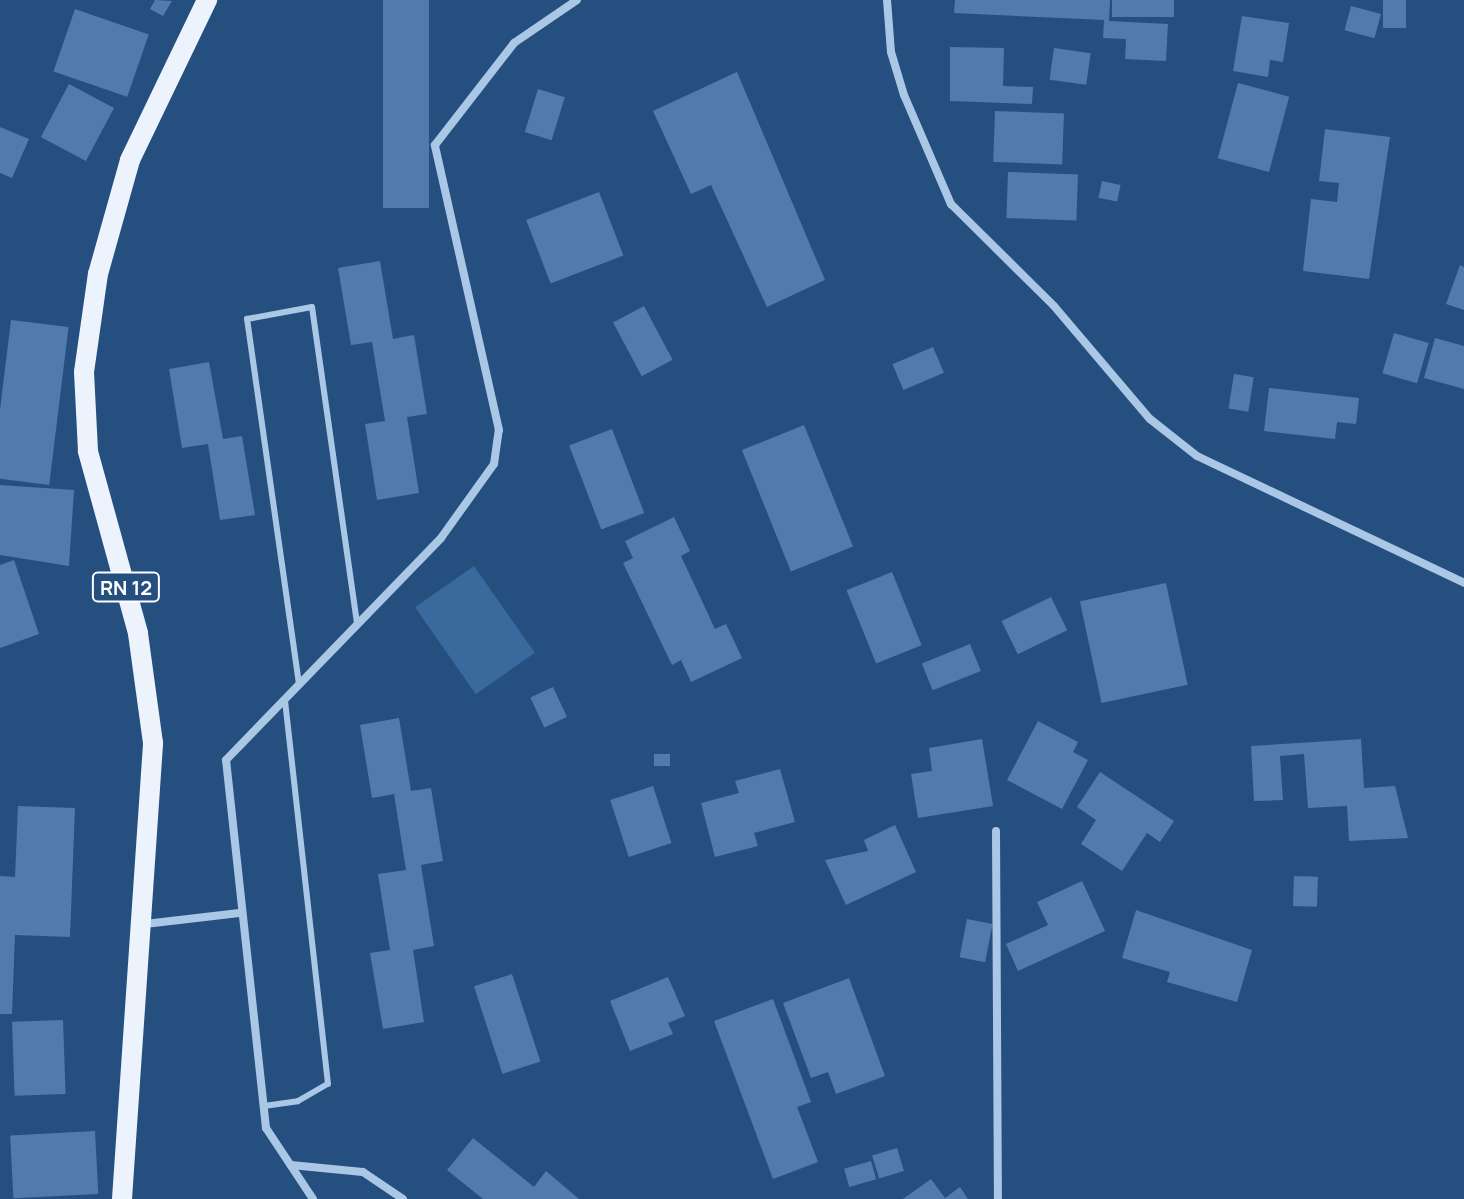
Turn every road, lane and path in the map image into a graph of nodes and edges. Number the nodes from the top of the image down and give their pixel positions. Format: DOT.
graph roads {
  1 [pos="207,0"];
  2 [pos="577,0"];
  3 [pos="887,0"];
  4 [pos="1464,583"];
  5 [pos="357,625"];
  6 [pos="299,684"];
  7 [pos="285,699"];
  8 [pos="996,831"];
  9 [pos="239,913"];
  10 [pos="145,924"];
  11 [pos="264,1106"];
  12 [pos="291,1165"];
  13 [pos="122,1199"];
  14 [pos="313,1199"];
  15 [pos="403,1199"];
  16 [pos="998,1199"];
  1 -- 10 [label="main road, RN 12"];
  2 -- 5 [label="street"];
  3 -- 4 [label="street"];
  5 -- 6 [label="street"];
  5 -- 6 [label="lane"];
  6 -- 7 [label="street"];
  7 -- 9 [label="street"];
  7 -- 11 [label="lane"];
  8 -- 16 [label="street"];
  9 -- 10 [label="street"];
  9 -- 11 [label="street"];
  10 -- 13 [label="main road, RN 12"];
  11 -- 12 [label="street"];
  12 -- 14 [label="street"];
  12 -- 15 [label="street"];
}
